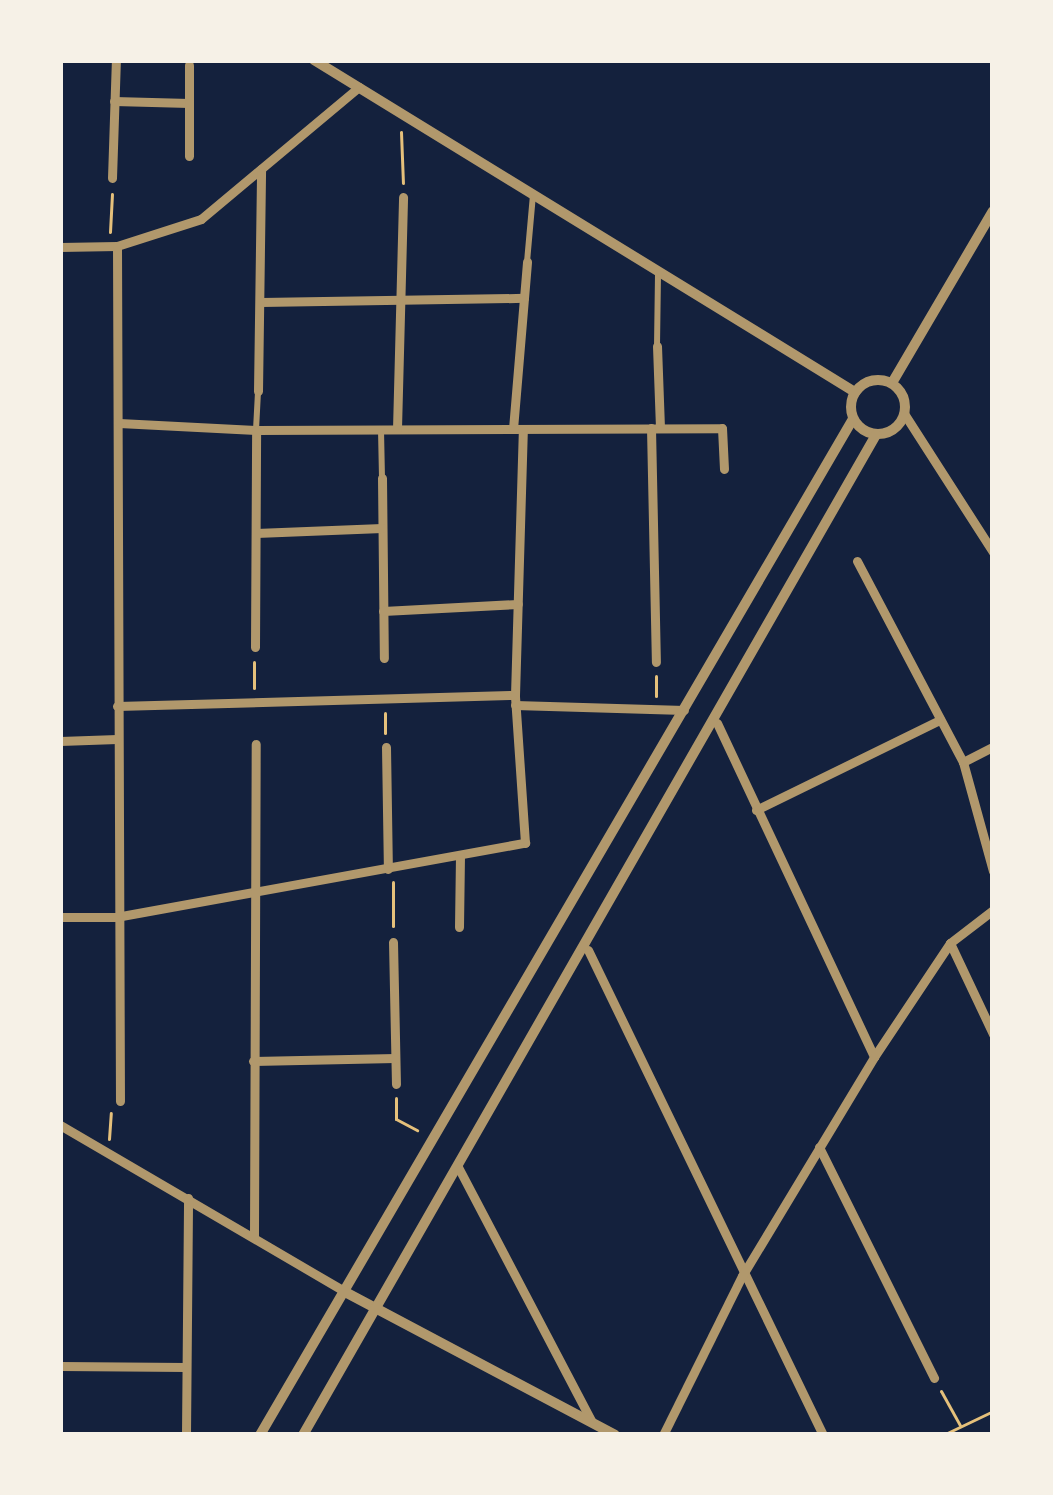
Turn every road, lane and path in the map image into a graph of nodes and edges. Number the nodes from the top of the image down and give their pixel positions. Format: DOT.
graph roads {
  1 [pos="116,60"];
  2 [pos="314,60"];
  3 [pos="189,65"];
  4 [pos="358,87"];
  5 [pos="115,101"];
  6 [pos="189,103"];
  7 [pos="400,111"];
  8 [pos="189,156"];
  9 [pos="261,169"];
  10 [pos="112,178"];
  11 [pos="533,192"];
  12 [pos="403,196"];
  13 [pos="993,212"];
  14 [pos="113,246"];
  15 [pos="60,247"];
  16 [pos="527,262"];
  17 [pos="658,267"];
  18 [pos="400,298"];
  19 [pos="524,298"];
  20 [pos="261,302"];
  21 [pos="658,346"];
  22 [pos="892,382"];
  23 [pos="258,391"];
  24 [pos="854,392"];
  25 [pos="905,415"];
  26 [pos="853,419"];
  27 [pos="119,423"];
  28 [pos="656,428"];
  29 [pos="518,429"];
  30 [pos="256,430"];
  31 [pos="381,430"];
  32 [pos="397,430"];
  33 [pos="876,435"];
  34 [pos="827,464"];
  35 [pos="724,469"];
  36 [pos="382,478"];
  37 [pos="850,482"];
  38 [pos="382,528"];
  39 [pos="256,533"];
  40 [pos="993,552"];
  41 [pos="857,561"];
  42 [pos="518,604"];
  43 [pos="383,611"];
  44 [pos="255,647"];
  45 [pos="384,658"];
  46 [pos="656,662"];
  47 [pos="515,700"];
  48 [pos="117,706"];
  49 [pos="655,710"];
  50 [pos="686,710"];
  51 [pos="940,720"];
  52 [pos="718,723"];
  53 [pos="117,740"];
  54 [pos="60,741"];
  55 [pos="256,744"];
  56 [pos="386,747"];
  57 [pos="993,747"];
  58 [pos="963,762"];
  59 [pos="756,810"];
  60 [pos="460,855"];
  61 [pos="390,868"];
  62 [pos="993,871"];
  63 [pos="253,892"];
  64 [pos="993,910"];
  65 [pos="60,917"];
  66 [pos="116,917"];
  67 [pos="459,927"];
  68 [pos="392,942"];
  69 [pos="950,943"];
  70 [pos="588,950"];
  71 [pos="993,1034"];
  72 [pos="874,1057"];
  73 [pos="395,1058"];
  74 [pos="254,1060"];
  75 [pos="396,1084"];
  76 [pos="120,1101"];
  77 [pos="60,1125"];
  78 [pos="435,1139"];
  79 [pos="818,1147"];
  80 [pos="108,1153"];
  81 [pos="457,1166"];
  82 [pos="188,1198"];
  83 [pos="254,1235"];
  84 [pos="742,1276"];
  85 [pos="347,1293"];
  86 [pos="379,1309"];
  87 [pos="60,1366"];
  88 [pos="186,1366"];
  89 [pos="934,1378"];
  90 [pos="993,1411"];
  91 [pos="592,1422"];
  92 [pos="961,1426"];
  93 [pos="186,1435"];
  94 [pos="260,1435"];
  95 [pos="303,1435"];
  96 [pos="614,1435"];
  97 [pos="663,1435"];
  98 [pos="823,1435"];
  99 [pos="943,1435"];
  1 -- 5 [label="street"];
  2 -- 4 [label="street"];
  3 -- 6 [label="street"];
  4 -- 7 [label="street"];
  4 -- 9 [label="street"];
  5 -- 6 [label="street"];
  5 -- 10 [label="street"];
  6 -- 8 [label="street"];
  7 -- 11 [label="street"];
  7 -- 12 [label="path"];
  9 -- 14 [label="street"];
  9 -- 20 [label="street"];
  10 -- 14 [label="path"];
  11 -- 16 [label="street"];
  11 -- 17 [label="street"];
  12 -- 18 [label="street"];
  13 -- 22 [label="street"];
  14 -- 15 [label="street"];
  14 -- 27 [label="street"];
  16 -- 19 [label="street"];
  17 -- 21 [label="street"];
  17 -- 24 [label="street"];
  18 -- 19 [label="street"];
  18 -- 20 [label="street"];
  18 -- 32 [label="street"];
  19 -- 29 [label="street"];
  20 -- 23 [label="street"];
  21 -- 28 [label="street"];
  22 -- 24 [label="street"];
  22 -- 25 [label="street"];
  23 -- 30 [label="street"];
  24 -- 26 [label="street"];
  25 -- 33 [label="street"];
  25 -- 40 [label="street"];
  26 -- 33 [label="street"];
  26 -- 34 [label="street"];
  27 -- 30 [label="street"];
  27 -- 48 [label="street"];
  28 -- 29 [label="street"];
  28 -- 35 [label="street"];
  28 -- 46 [label="street"];
  29 -- 32 [label="street"];
  29 -- 42 [label="street"];
  30 -- 31 [label="street"];
  30 -- 39 [label="street"];
  31 -- 32 [label="street"];
  31 -- 36 [label="street"];
  33 -- 37 [label="street"];
  34 -- 37 [label="street"];
  34 -- 50 [label="street"];
  36 -- 38 [label="street"];
  37 -- 52 [label="street"];
  38 -- 39 [label="street"];
  38 -- 43 [label="street"];
  39 -- 44 [label="street"];
  41 -- 51 [label="street"];
  42 -- 43 [label="street"];
  42 -- 47 [label="street"];
  43 -- 45 [label="street"];
  46 -- 49 [label="path"];
  47 -- 48 [label="street"];
  47 -- 49 [label="street"];
  47 -- 60 [label="street"];
  48 -- 53 [label="street"];
  49 -- 50 [label="street"];
  50 -- 78 [label="street"];
  51 -- 58 [label="street"];
  51 -- 59 [label="street"];
  52 -- 59 [label="street"];
  52 -- 70 [label="street"];
  53 -- 54 [label="street"];
  53 -- 66 [label="street"];
  55 -- 63 [label="street"];
  56 -- 61 [label="street"];
  57 -- 58 [label="street"];
  58 -- 62 [label="street"];
  59 -- 72 [label="street"];
  60 -- 61 [label="street"];
  60 -- 67 [label="street"];
  61 -- 63 [label="street"];
  61 -- 68 [label="path"];
  63 -- 66 [label="street"];
  63 -- 74 [label="street"];
  64 -- 69 [label="street"];
  65 -- 66 [label="street"];
  66 -- 76 [label="street"];
  68 -- 73 [label="street"];
  69 -- 71 [label="street"];
  69 -- 72 [label="street"];
  70 -- 81 [label="street"];
  70 -- 84 [label="street"];
  72 -- 79 [label="street"];
  73 -- 74 [label="street"];
  73 -- 75 [label="street"];
  74 -- 83 [label="street"];
  75 -- 78 [label="path"];
  76 -- 80 [label="path"];
  77 -- 80 [label="street"];
  78 -- 85 [label="street"];
  79 -- 84 [label="street"];
  79 -- 89 [label="street"];
  80 -- 82 [label="street"];
  81 -- 86 [label="street"];
  81 -- 91 [label="street"];
  82 -- 83 [label="street"];
  82 -- 88 [label="street"];
  83 -- 85 [label="street"];
  84 -- 97 [label="street"];
  84 -- 98 [label="street"];
  85 -- 86 [label="street"];
  85 -- 94 [label="street"];
  86 -- 91 [label="street"];
  86 -- 95 [label="street"];
  87 -- 88 [label="street"];
  88 -- 93 [label="street"];
  89 -- 92 [label="path"];
  90 -- 92 [label="path"];
  91 -- 96 [label="street"];
  92 -- 99 [label="path"];
}
